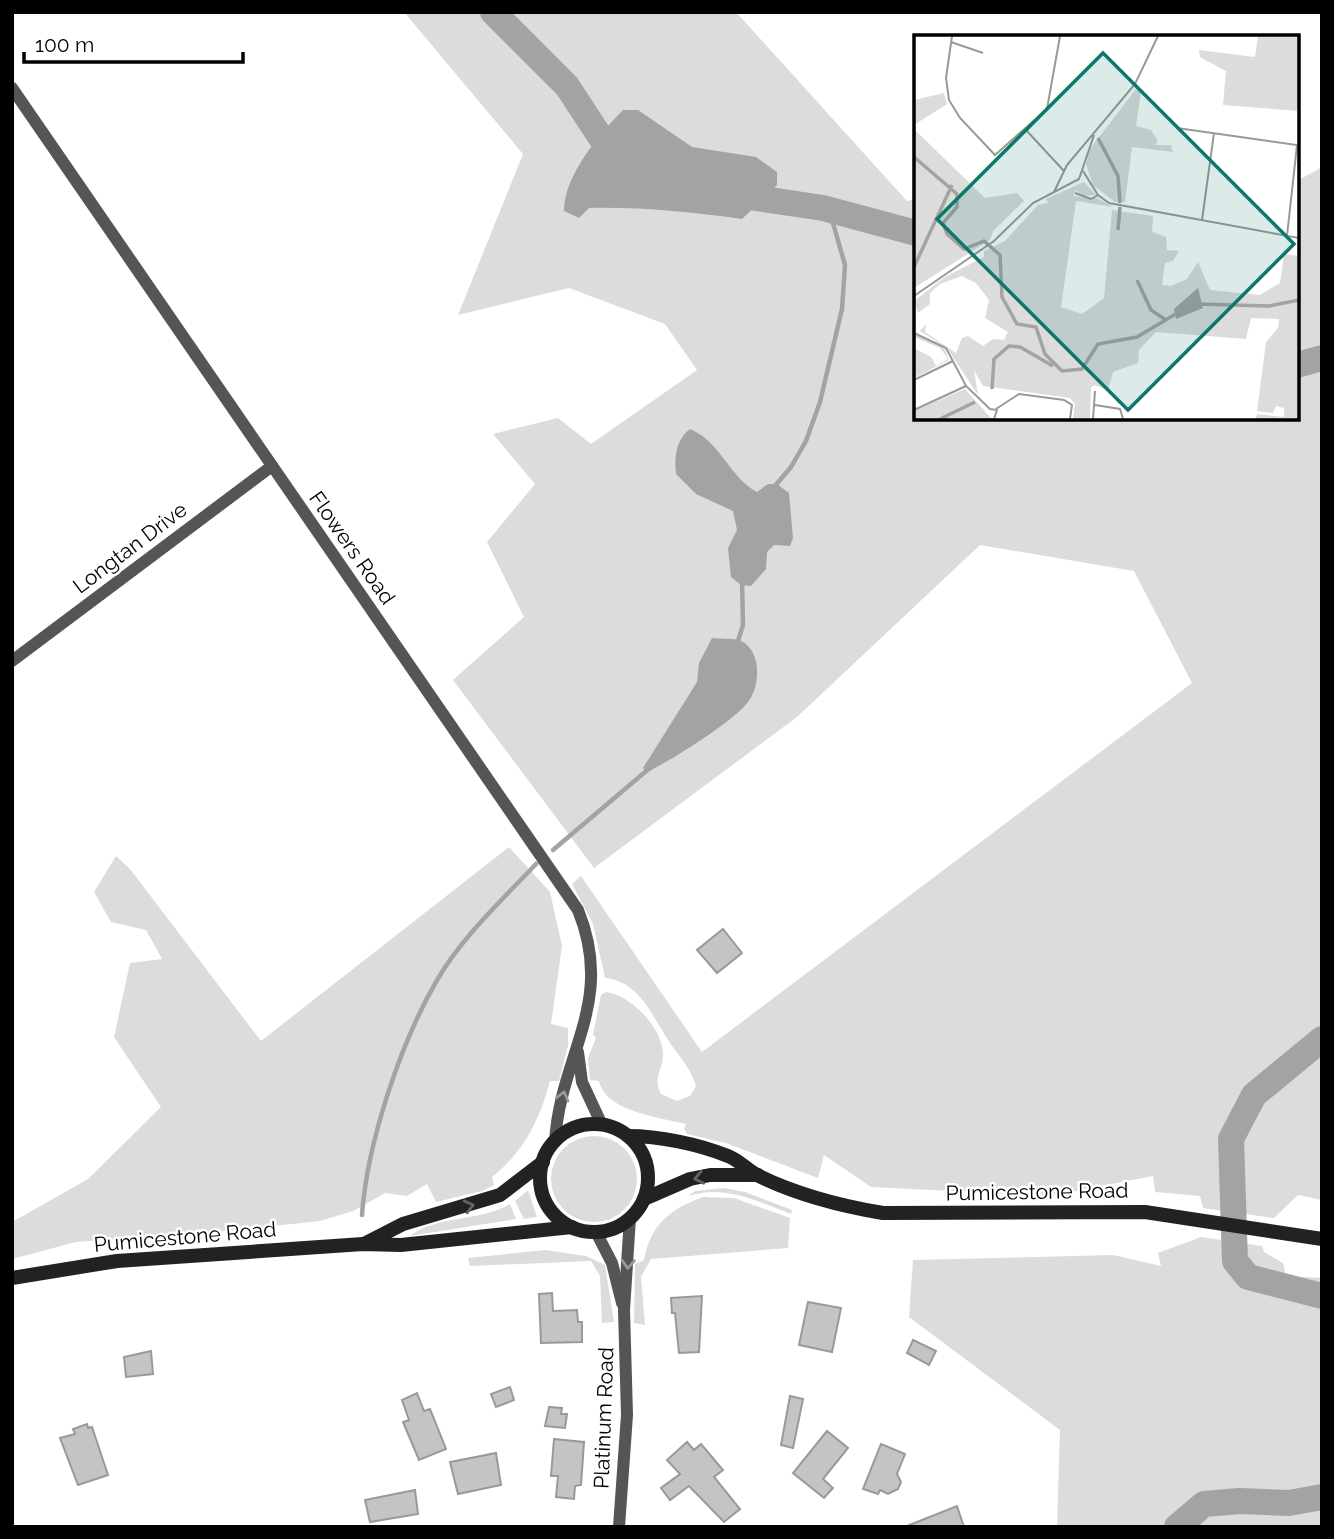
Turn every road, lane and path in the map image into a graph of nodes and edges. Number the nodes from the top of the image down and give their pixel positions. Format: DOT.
graph roads {
  1 [pos="12,88"];
  2 [pos="272,466"];
  3 [pos="12,661"];
  4 [pos="578,1052"];
  5 [pos="602,1125"];
  6 [pos="628,1136"];
  7 [pos="555,1142"];
  8 [pos="543,1162"];
  9 [pos="758,1175"];
  10 [pos="644,1199"];
  11 [pos="631,1218"];
  12 [pos="572,1227"];
  13 [pos="596,1232"];
  14 [pos="1322,1239"];
  15 [pos="363,1244"];
  16 [pos="12,1278"];
  17 [pos="624,1310"];
  18 [pos="619,1527"];
  1 -- 2 [label="street, Flowers Road"];
  2 -- 3 [label="street, Longtan Drive"];
  2 -- 4 [label="street, Flowers Road"];
  4 -- 5 [label="street, Flowers Road"];
  7 -- 4 [label="street, Flowers Road, one-way"];
  5 -- 6 [label="main road"];
  5 -- 7 [label="main road"];
  6 -- 9 [label="main road, Pumicestone Road"];
  6 -- 10 [label="main road"];
  7 -- 8 [label="main road"];
  8 -- 12 [label="main road"];
  15 -- 8 [label="main road, Pumicestone Road, one-way"];
  9 -- 10 [label="main road, Pumicestone Road, one-way"];
  9 -- 14 [label="main road, Pumicestone Road"];
  10 -- 11 [label="main road"];
  11 -- 13 [label="main road"];
  11 -- 17 [label="street, Platinum Road, one-way"];
  12 -- 13 [label="main road"];
  12 -- 15 [label="main road, Pumicestone Road"];
  13 -- 17 [label="street, Platinum Road"];
  15 -- 16 [label="main road, Pumicestone Road"];
  17 -- 18 [label="street, Platinum Road"];
}
